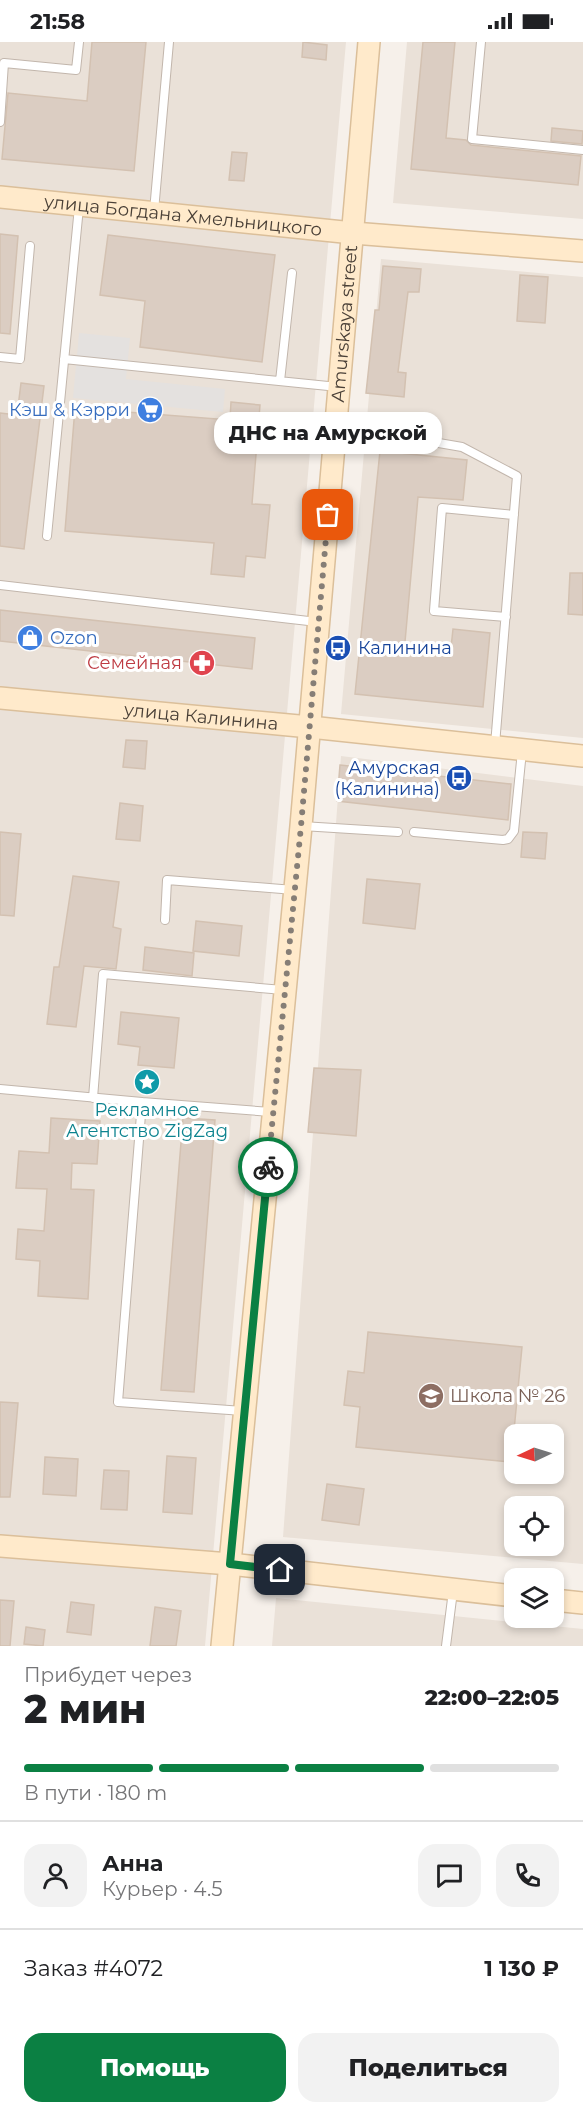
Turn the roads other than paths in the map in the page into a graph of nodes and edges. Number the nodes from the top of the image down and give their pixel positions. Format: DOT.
graph roads {
  1 [pos="79,42"];
  2 [pos="169,42"];
  3 [pos="369,42"];
  4 [pos="481,42"];
  5 [pos="0,122"];
  6 [pos="583,150"];
  7 [pos="0,197"];
  8 [pos="79,205"];
  9 [pos="154,213"];
  10 [pos="352,233"];
  11 [pos="30,246"];
  12 [pos="583,251"];
  13 [pos="292,273"];
  14 [pos="0,357"];
  15 [pos="64,359"];
  16 [pos="280,381"];
  17 [pos="339,387"];
  18 [pos="336,430"];
  19 [pos="514,515"];
  20 [pos="47,536"];
  21 [pos="0,585"];
  22 [pos="506,617"];
  23 [pos="319,622"];
  24 [pos="0,698"];
  25 [pos="310,727"];
  26 [pos="495,747"];
  27 [pos="522,749"];
  28 [pos="583,756"];
  29 [pos="301,826"];
  30 [pos="398,832"];
  31 [pos="414,832"];
  32 [pos="294,890"];
  33 [pos="165,920"];
  34 [pos="284,991"];
  35 [pos="0,1089"];
  36 [pos="93,1098"];
  37 [pos="142,1102"];
  38 [pos="273,1113"];
  39 [pos="244,1411"];
  40 [pos="0,1546"];
  41 [pos="230,1564"];
  42 [pos="453,1590"];
  43 [pos="504,1595"];
  44 [pos="564,1601"];
  45 [pos="583,1603"];
  46 [pos="222,1646"];
  47 [pos="446,1646"];
  1 -- 5 [label="lane"];
  2 -- 9 [label="lane"];
  3 -- 10 [label="street, Amurskaya street"];
  4 -- 6 [label="lane"];
  7 -- 8 [label="street, улица Богдана Хмельницкого"];
  8 -- 9 [label="street, улица Богдана Хмельницкого"];
  8 -- 15 [label="lane"];
  9 -- 10 [label="street, улица Богдана Хмельницкого"];
  10 -- 12 [label="street, улица Богдана Хмельницкого"];
  10 -- 17 [label="street, Amurskaya street"];
  11 -- 14 [label="lane"];
  13 -- 16 [label="lane"];
  15 -- 16 [label="lane"];
  15 -- 20 [label="lane"];
  16 -- 17 [label="lane"];
  17 -- 18 [label="street, Amurskaya street"];
  18 -- 19 [label="lane"];
  18 -- 23 [label="street, Amurskaya street"];
  19 -- 22 [label="lane"];
  19 -- 22 [label="lane"];
  21 -- 23 [label="lane"];
  22 -- 26 [label="lane"];
  23 -- 25 [label="street, Amurskaya street"];
  24 -- 25 [label="street, улица Калинина"];
  25 -- 26 [label="street, улица Калинина"];
  25 -- 29 [label="street, Amurskaya street"];
  26 -- 27 [label="street, улица Калинина"];
  27 -- 28 [label="street, улица Калинина"];
  27 -- 31 [label="lane"];
  29 -- 30 [label="lane"];
  29 -- 32 [label="street, Amurskaya street"];
  32 -- 33 [label="lane"];
  32 -- 34 [label="street, Amurskaya street"];
  34 -- 36 [label="lane"];
  34 -- 38 [label="street, Amurskaya street"];
  35 -- 36 [label="lane"];
  36 -- 37 [label="lane"];
  37 -- 38 [label="lane"];
  37 -- 39 [label="lane"];
  38 -- 39 [label="street, Amurskaya street"];
  39 -- 41 [label="street, Amurskaya street"];
  40 -- 41 [label="street"];
  41 -- 42 [label="street"];
  41 -- 46 [label="street, Amurskaya street"];
  42 -- 43 [label="street"];
  42 -- 47 [label="lane"];
  44 -- 45 [label="street"];
}
